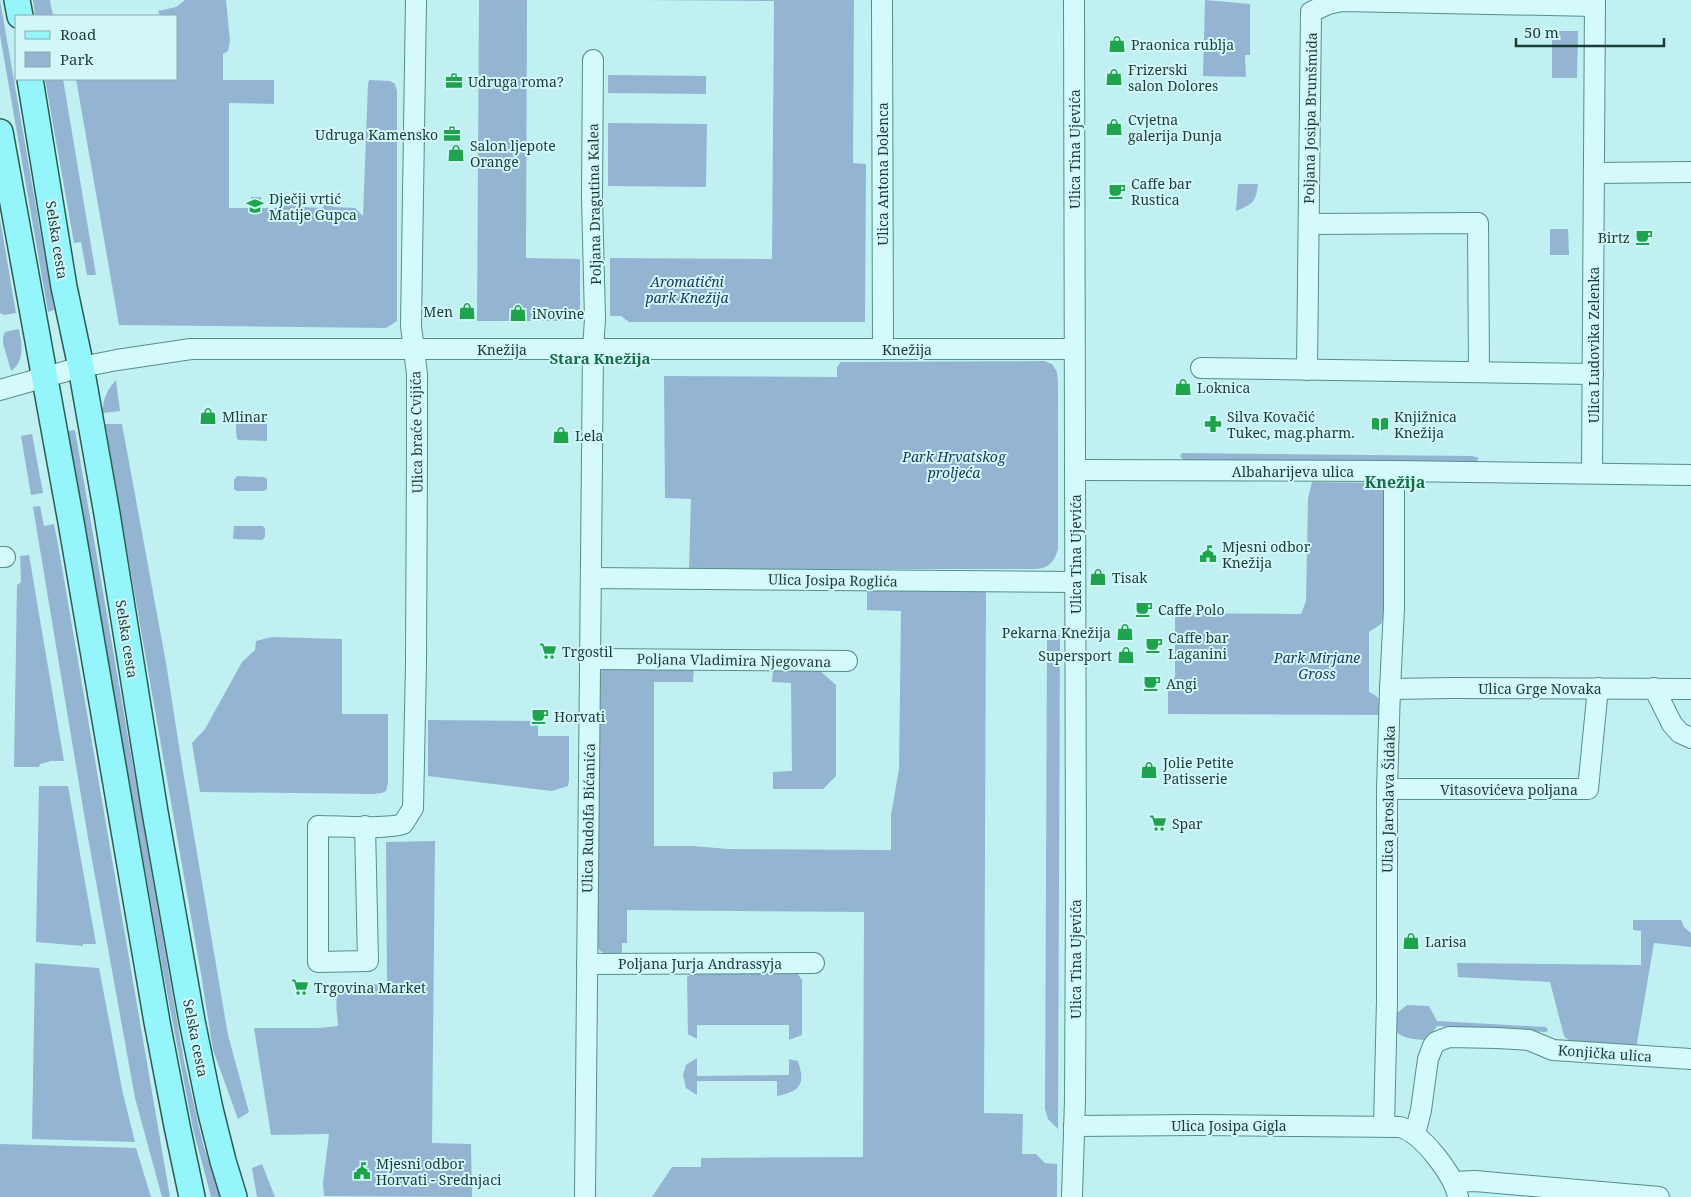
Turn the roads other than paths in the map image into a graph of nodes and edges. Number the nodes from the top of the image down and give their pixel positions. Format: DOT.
graph roads {
  1 [pos="17,0"];
  2 [pos="416,0"];
  3 [pos="882,0"];
  4 [pos="1074,0"];
  5 [pos="1595,3"];
  6 [pos="1311,12"];
  7 [pos="20,15"];
  8 [pos="593,60"];
  9 [pos="30,80"];
  10 [pos="0,132"];
  11 [pos="1691,172"];
  12 [pos="1594,173"];
  13 [pos="1309,224"];
  14 [pos="414,349"];
  15 [pos="593,349"];
  16 [pos="883,349"];
  17 [pos="1074,349"];
  18 [pos="81,367"];
  19 [pos="1201,368"];
  20 [pos="1307,370"];
  21 [pos="1478,372"];
  22 [pos="1592,374"];
  23 [pos="44,377"];
  24 [pos="0,390"];
  25 [pos="1075,470"];
  26 [pos="1394,471"];
  27 [pos="1592,473"];
  28 [pos="1691,475"];
  29 [pos="591,578"];
  30 [pos="1074,582"];
  31 [pos="590,659"];
  32 [pos="847,661"];
  33 [pos="1598,688"];
  34 [pos="1654,688"];
  35 [pos="1390,689"];
  36 [pos="1691,689"];
  37 [pos="1691,738"];
  38 [pos="1387,789"];
  39 [pos="365,826"];
  40 [pos="814,963"];
  41 [pos="587,964"];
  42 [pos="1691,1059"];
  43 [pos="1074,1126"];
  44 [pos="1384,1126"];
  45 [pos="1415,1134"];
  46 [pos="1456,1190"];
  47 [pos="192,1197"];
  48 [pos="234,1197"];
  49 [pos="585,1197"];
  50 [pos="1072,1197"];
  51 [pos="1659,1197"];
  1 -- 7 [label="main road"];
  2 -- 14 [label="street, Ulica braće Cvijića"];
  3 -- 16 [label="street, Ulica Antona Dolenca"];
  4 -- 17 [label="street, Ulica Tina Ujevića"];
  5 -- 6 [label="street, Ulica Ludovika Zelenka"];
  5 -- 12 [label="street, Ulica Ludovika Zelenka"];
  6 -- 13 [label="street, Poljana Josipa Brunšmida"];
  8 -- 15 [label="street, Poljana Dragutina Kalea"];
  9 -- 18 [label="main road, Selska cesta"];
  10 -- 23 [label="main road"];
  11 -- 12 [label="street"];
  12 -- 22 [label="street, Ulica Ludovika Zelenka"];
  13 -- 20 [label="street, Poljana Josipa Brunšmida"];
  13 -- 21 [label="street, Poljana Josipa Brunšmida"];
  14 -- 15 [label="street, Knežija"];
  14 -- 18 [label="street, Knežija"];
  14 -- 39 [label="street, Ulica braće Cvijića"];
  15 -- 16 [label="street, Knežija"];
  15 -- 29 [label="street, Ulica Rudolfa Bićanića"];
  16 -- 17 [label="street, Knežija"];
  17 -- 25 [label="street, Ulica Tina Ujevića"];
  18 -- 23 [label="street, Knežija"];
  18 -- 48 [label="main road, Selska cesta"];
  19 -- 20 [label="street"];
  20 -- 21 [label="street"];
  21 -- 22 [label="street"];
  22 -- 27 [label="street, Ulica Ludovika Zelenka"];
  23 -- 24 [label="street, Knežija"];
  23 -- 47 [label="main road"];
  25 -- 26 [label="street, Albaharijeva ulica"];
  25 -- 30 [label="street, Ulica Tina Ujevića"];
  26 -- 27 [label="street, Albaharijeva ulica"];
  26 -- 35 [label="street, Ulica Jaroslava Šidaka"];
  27 -- 28 [label="street, Albaharijeva ulica"];
  29 -- 30 [label="street, Ulica Josipa Roglića"];
  29 -- 31 [label="street, Ulica Rudolfa Bićanića"];
  30 -- 43 [label="street, Ulica Tina Ujevića"];
  31 -- 32 [label="street, Poljana Vladimira Njegovana"];
  31 -- 41 [label="street, Ulica Rudolfa Bićanića"];
  33 -- 34 [label="street, Ulica Grge Novaka"];
  33 -- 35 [label="street, Ulica Grge Novaka"];
  33 -- 38 [label="street, Vitasovićeva poljana"];
  34 -- 36 [label="street, Ulica Grge Novaka"];
  34 -- 37 [label="street"];
  35 -- 38 [label="street, Ulica Jaroslava Šidaka"];
  38 -- 44 [label="street, Ulica Jaroslava Šidaka"];
  39 -- 39 [label="street, Ulica braće Cvijića"];
  40 -- 41 [label="street, Poljana Jurja Andrassyja"];
  41 -- 49 [label="street, Ulica Rudolfa Bićanića"];
  42 -- 45 [label="street, Konjička ulica"];
  43 -- 44 [label="street, Ulica Josipa Gigla"];
  43 -- 50 [label="street, Ulica Tina Ujevića"];
  44 -- 45 [label="street, Ulica Josipa Gigla"];
  45 -- 46 [label="street"];
  46 -- 51 [label="street"];
}
